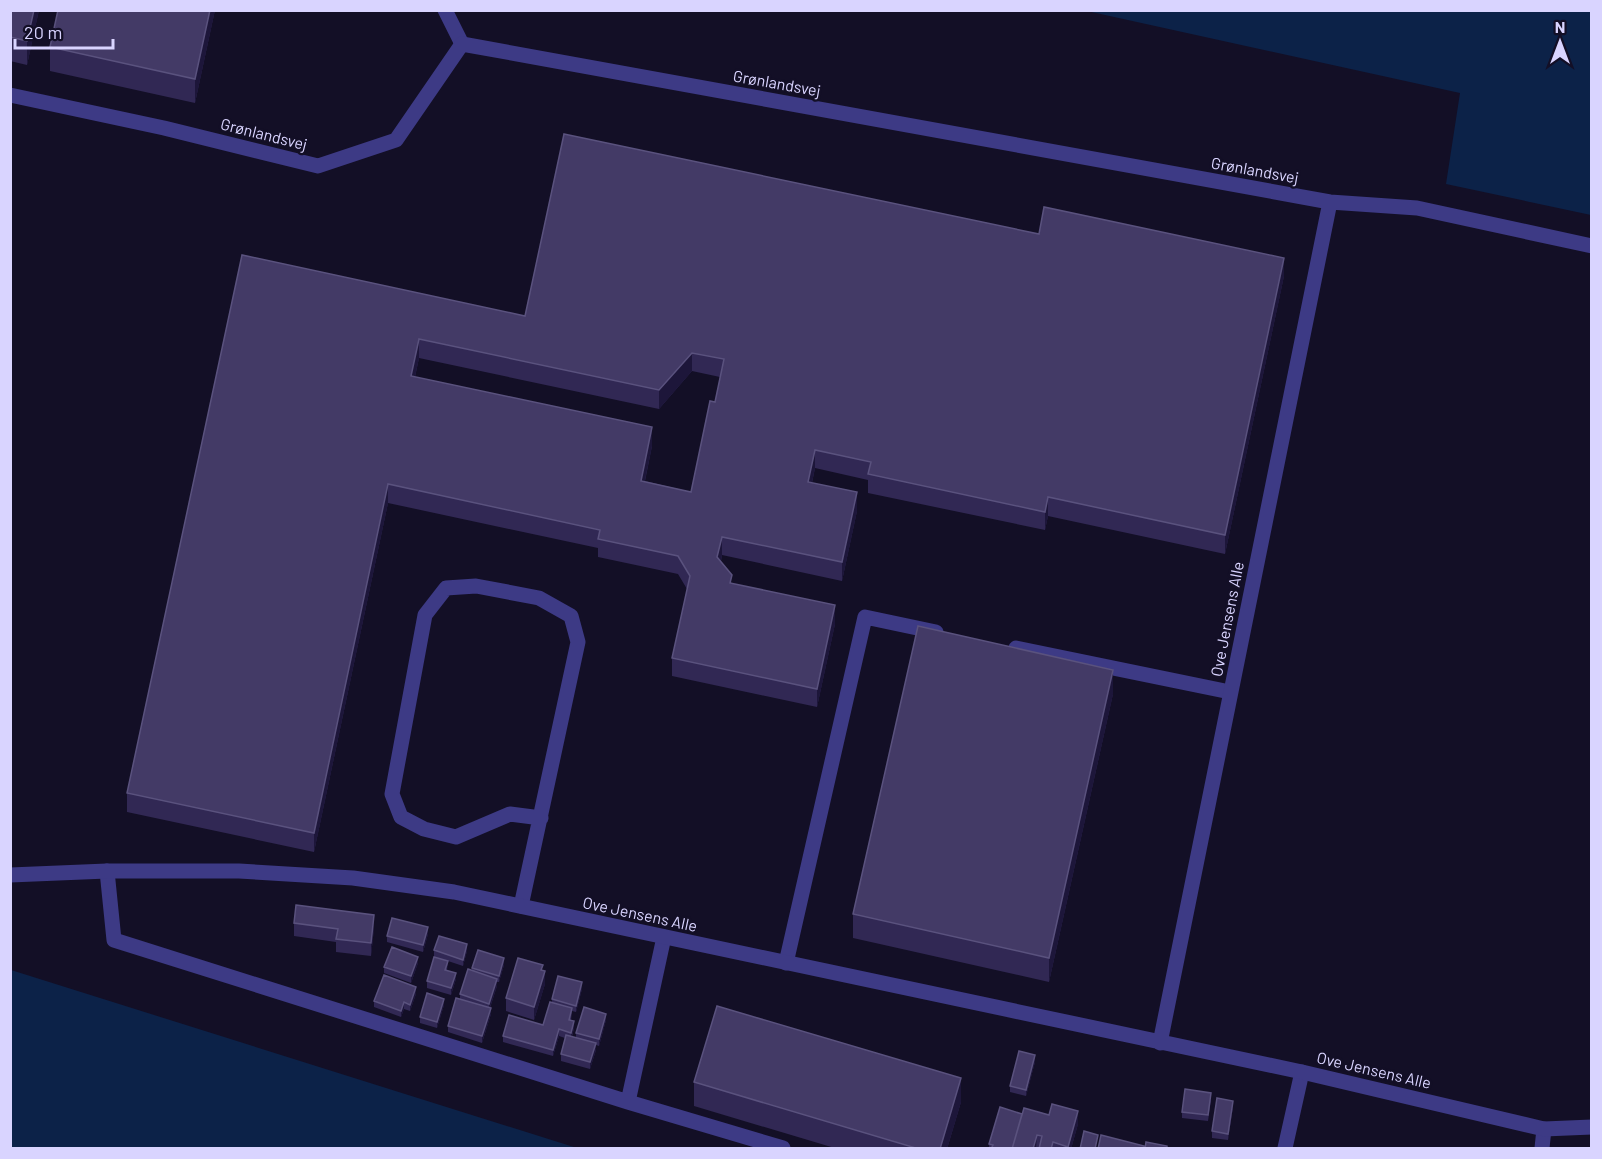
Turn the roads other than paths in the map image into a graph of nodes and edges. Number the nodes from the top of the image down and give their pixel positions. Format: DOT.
graph roads {
  1 [pos="446,10"];
  2 [pos="462,44"];
  3 [pos="10,95"];
  4 [pos="1330,202"];
  5 [pos="1592,246"];
  6 [pos="945,634"];
  7 [pos="1002,645"];
  8 [pos="1230,692"];
  9 [pos="541,818"];
  10 [pos="107,871"];
  11 [pos="10,875"];
  12 [pos="520,906"];
  13 [pos="664,937"];
  14 [pos="786,963"];
  15 [pos="1160,1043"];
  16 [pos="1302,1072"];
  17 [pos="628,1102"];
  18 [pos="1592,1127"];
  19 [pos="1545,1129"];
  20 [pos="783,1149"];
  21 [pos="1285,1149"];
  22 [pos="1542,1149"];
  1 -- 2 [label="street"];
  2 -- 3 [label="street, Grønlandsvej"];
  2 -- 4 [label="street, Grønlandsvej"];
  4 -- 5 [label="street, Grønlandsvej"];
  4 -- 8 [label="street, Ove Jensens Alle"];
  6 -- 14 [label="street"];
  7 -- 8 [label="street"];
  8 -- 15 [label="street, Ove Jensens Alle"];
  9 -- 9 [label="street"];
  9 -- 12 [label="street"];
  10 -- 11 [label="street, Ove Jensens Alle"];
  10 -- 12 [label="street, Ove Jensens Alle"];
  10 -- 17 [label="street"];
  12 -- 13 [label="street, Ove Jensens Alle"];
  13 -- 14 [label="street, Ove Jensens Alle"];
  13 -- 17 [label="street"];
  14 -- 15 [label="street, Ove Jensens Alle"];
  15 -- 16 [label="street, Ove Jensens Alle"];
  16 -- 19 [label="street, Ove Jensens Alle"];
  16 -- 21 [label="street"];
  17 -- 20 [label="street"];
  18 -- 19 [label="street, Ove Jensens Alle"];
  19 -- 22 [label="street"];
}
